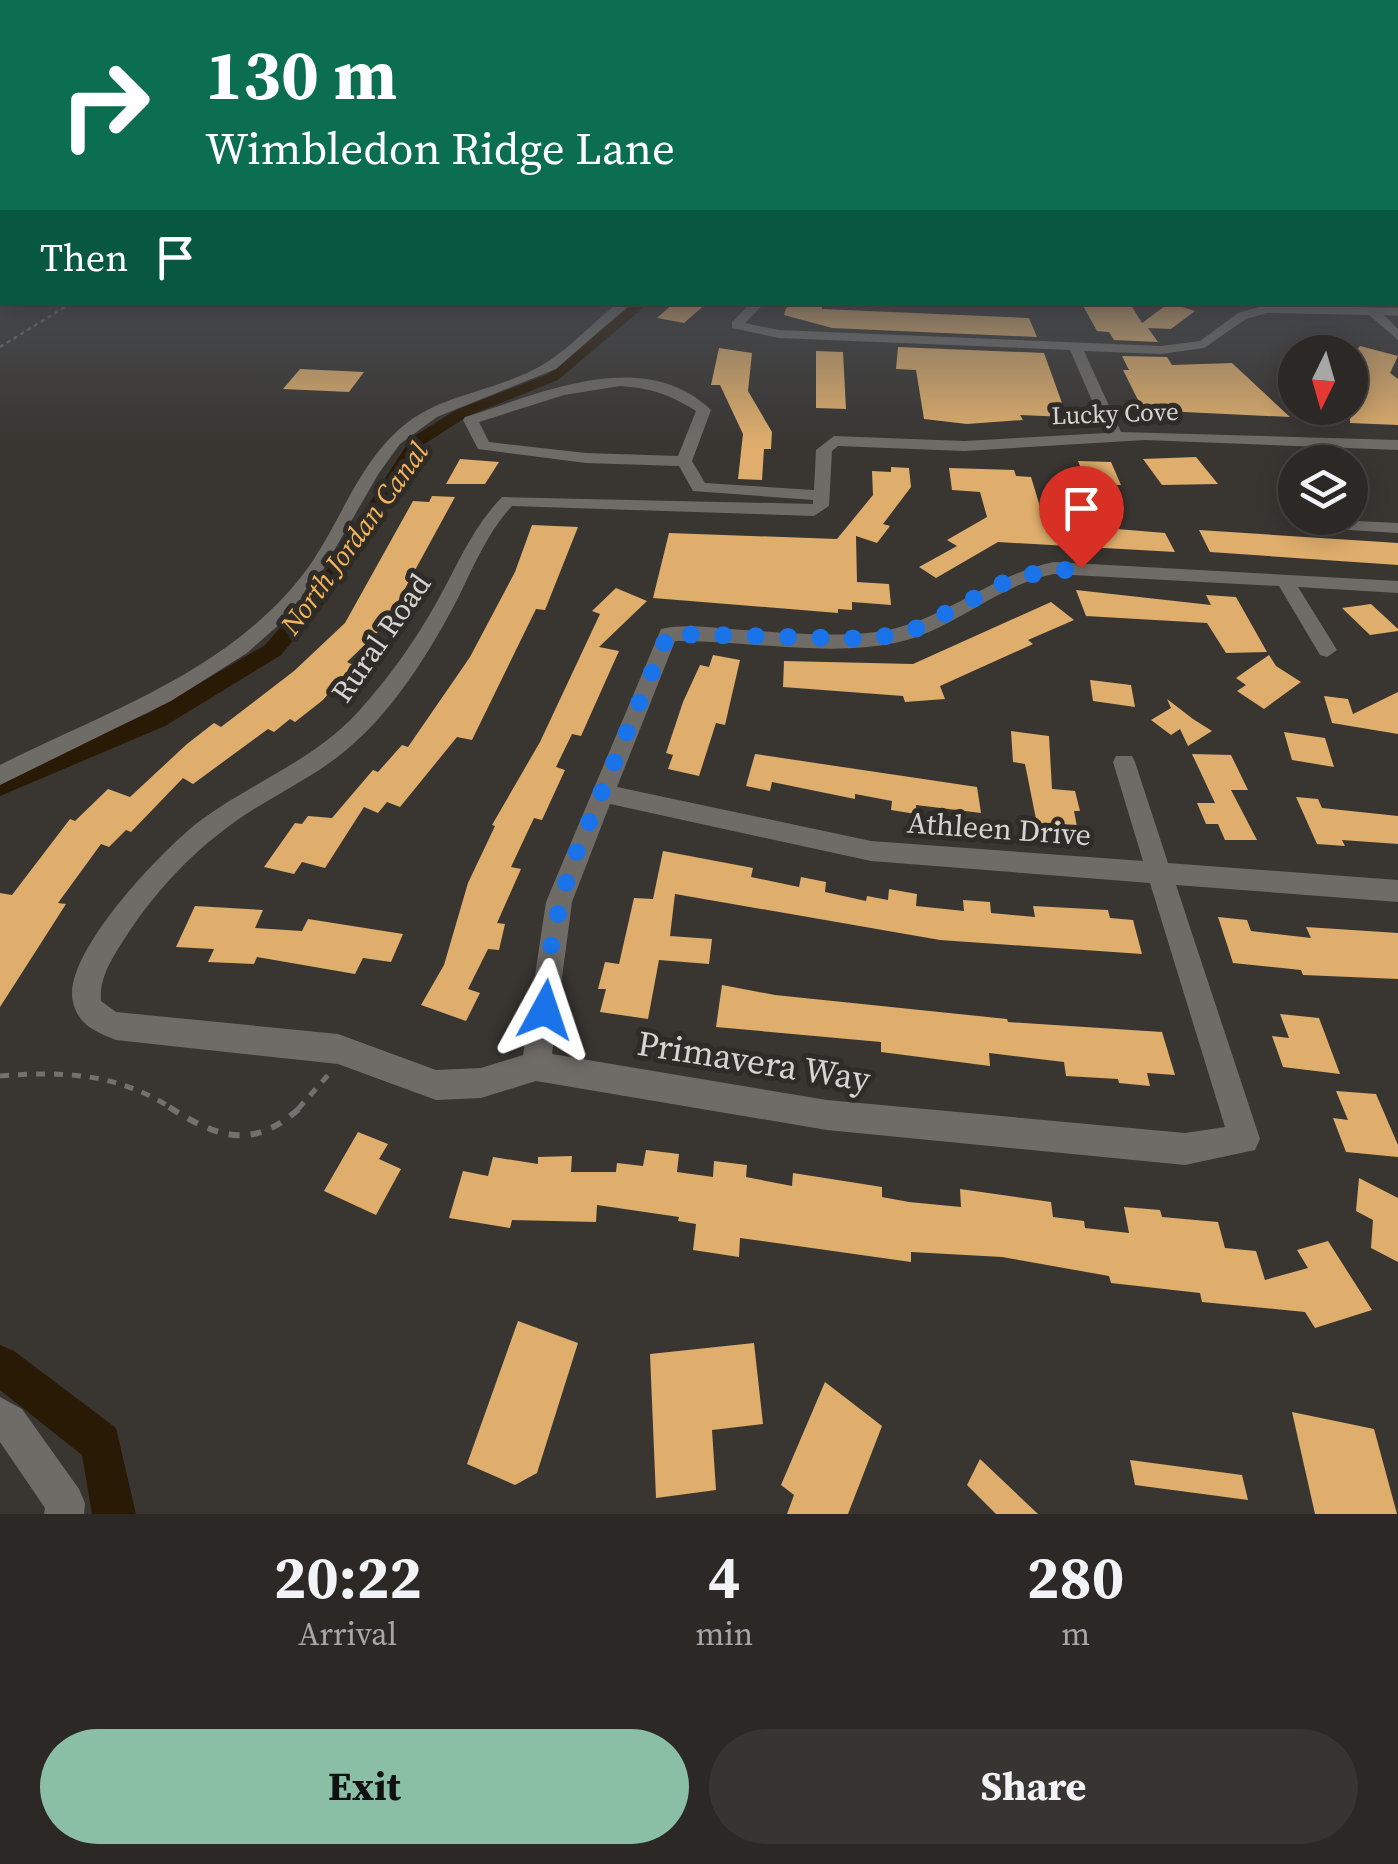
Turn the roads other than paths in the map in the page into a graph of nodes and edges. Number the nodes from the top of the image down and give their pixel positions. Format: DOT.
graph roads {
  1 [pos="622,305"];
  2 [pos="757,305"];
  3 [pos="1260,306"];
  4 [pos="1372,311"];
  5 [pos="1398,312"];
  6 [pos="1398,336"];
  7 [pos="1075,346"];
  8 [pos="1116,435"];
  9 [pos="1398,445"];
  10 [pos="684,461"];
  11 [pos="818,504"];
  12 [pos="1368,526"];
  13 [pos="1398,528"];
  14 [pos="1285,580"];
  15 [pos="1398,587"];
  16 [pos="1326,650"];
  17 [pos="1124,762"];
  18 [pos="0,776"];
  19 [pos="601,793"];
  20 [pos="1158,873"];
  21 [pos="1398,892"];
  22 [pos="87,1010"];
  23 [pos="536,1066"];
  24 [pos="0,1416"];
  25 [pos="64,1514"];
  1 -- 18 [label="street"];
  2 -- 7 [label="street"];
  3 -- 4 [label="street"];
  3 -- 7 [label="street"];
  4 -- 5 [label="street"];
  4 -- 6 [label="street"];
  7 -- 8 [label="street"];
  8 -- 9 [label="street, Lucky Cove"];
  8 -- 11 [label="street, Lucky Cove"];
  10 -- 10 [label="street"];
  10 -- 11 [label="street"];
  11 -- 22 [label="street, Rural Road"];
  12 -- 13 [label="street"];
  14 -- 15 [label="street"];
  14 -- 16 [label="street"];
  14 -- 19 [label="street"];
  17 -- 20 [label="street"];
  19 -- 20 [label="street, Athleen Drive"];
  19 -- 23 [label="street"];
  20 -- 21 [label="street, Athleen Drive"];
  20 -- 23 [label="street, Primavera Way"];
  22 -- 23 [label="street, Primavera Way"];
  24 -- 25 [label="street"];
}
